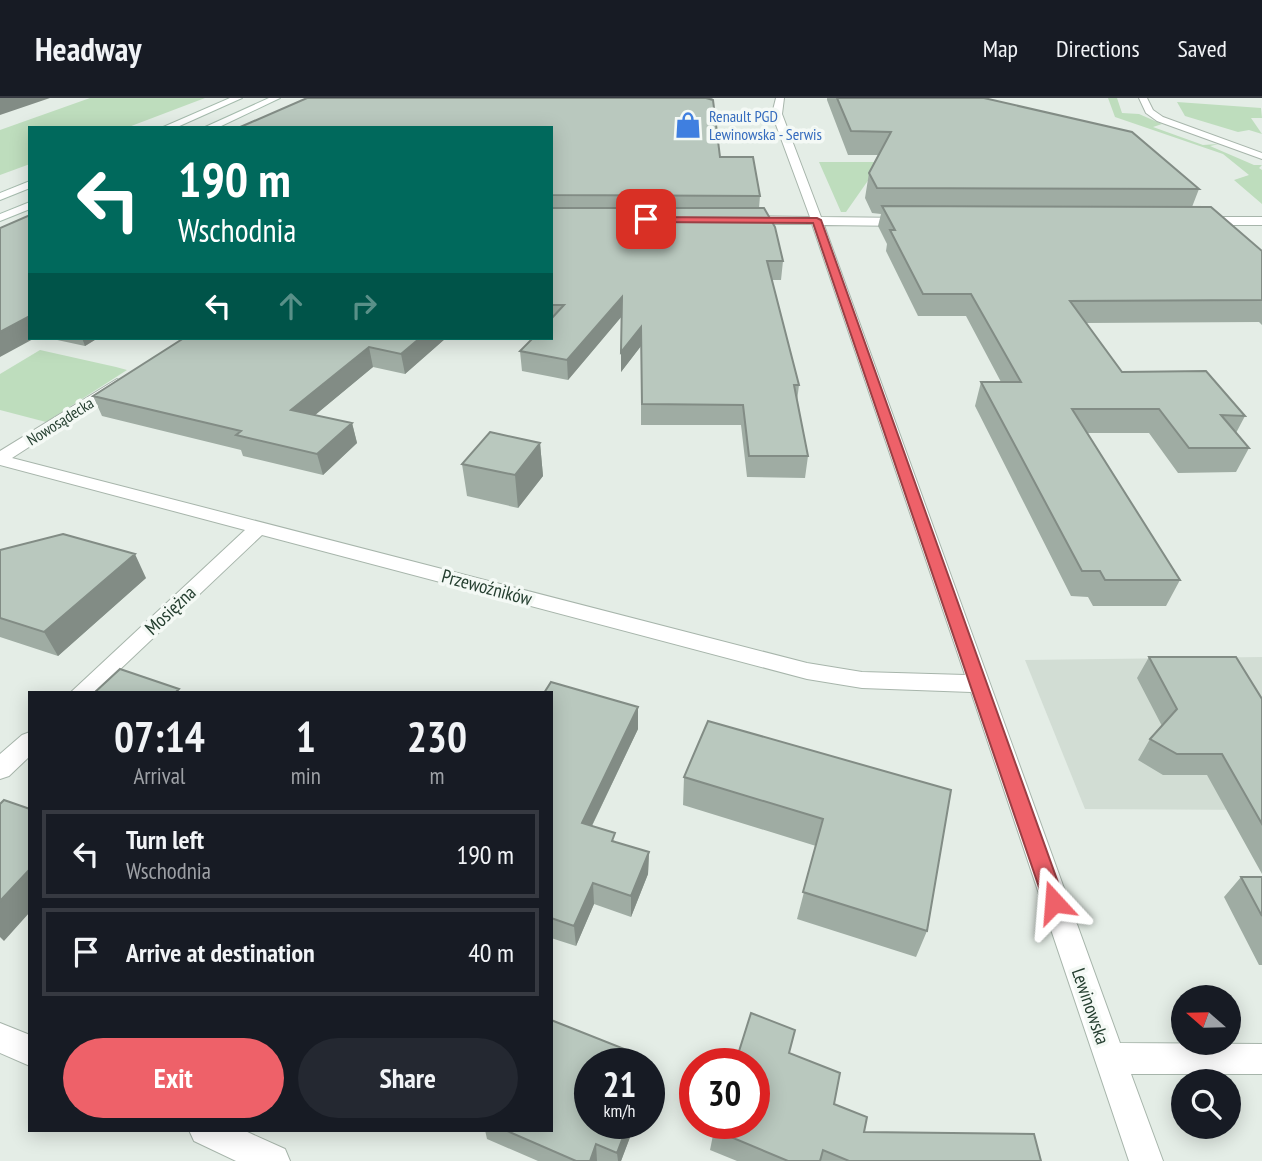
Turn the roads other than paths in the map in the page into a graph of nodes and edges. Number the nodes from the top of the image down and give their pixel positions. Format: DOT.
graph roads {
  1 [pos="238,98"];
  2 [pos="276,98"];
  3 [pos="780,98"];
  4 [pos="1143,98"];
  5 [pos="171,126"];
  6 [pos="213,126"];
  7 [pos="1262,145"];
  8 [pos="1247,148"];
  9 [pos="1262,156"];
  10 [pos="28,185"];
  11 [pos="0,197"];
  12 [pos="28,206"];
  13 [pos="0,218"];
  14 [pos="727,220"];
  15 [pos="817,220"];
  16 [pos="1185,221"];
  17 [pos="914,222"];
  18 [pos="1259,224"];
  19 [pos="131,375"];
  20 [pos="0,459"];
  21 [pos="260,526"];
  22 [pos="978,684"];
  23 [pos="83,691"];
  24 [pos="28,743"];
  25 [pos="0,769"];
  26 [pos="0,1038"];
  27 [pos="28,1050"];
  28 [pos="1109,1058"];
  29 [pos="1262,1059"];
  30 [pos="209,1132"];
  31 [pos="273,1161"];
  32 [pos="1146,1161"];
  1 -- 5 [label="street"];
  2 -- 6 [label="street"];
  3 -- 15 [label="street, Lewinowska"];
  4 -- 8 [label="street"];
  7 -- 8 [label="street"];
  8 -- 9 [label="street"];
  10 -- 11 [label="street"];
  12 -- 13 [label="street"];
  14 -- 15 [label="street"];
  15 -- 17 [label="street"];
  15 -- 22 [label="street, Lewinowska"];
  16 -- 18 [label="street"];
  19 -- 20 [label="street, Nowosądecka"];
  20 -- 21 [label="street, Przewoźników"];
  21 -- 22 [label="street, Przewoźników"];
  21 -- 23 [label="street, Mosiężna"];
  22 -- 28 [label="street, Lewinowska"];
  24 -- 25 [label="street"];
  26 -- 27 [label="street"];
  28 -- 29 [label="street"];
  28 -- 32 [label="street, Lewinowska"];
  30 -- 31 [label="street"];
}
